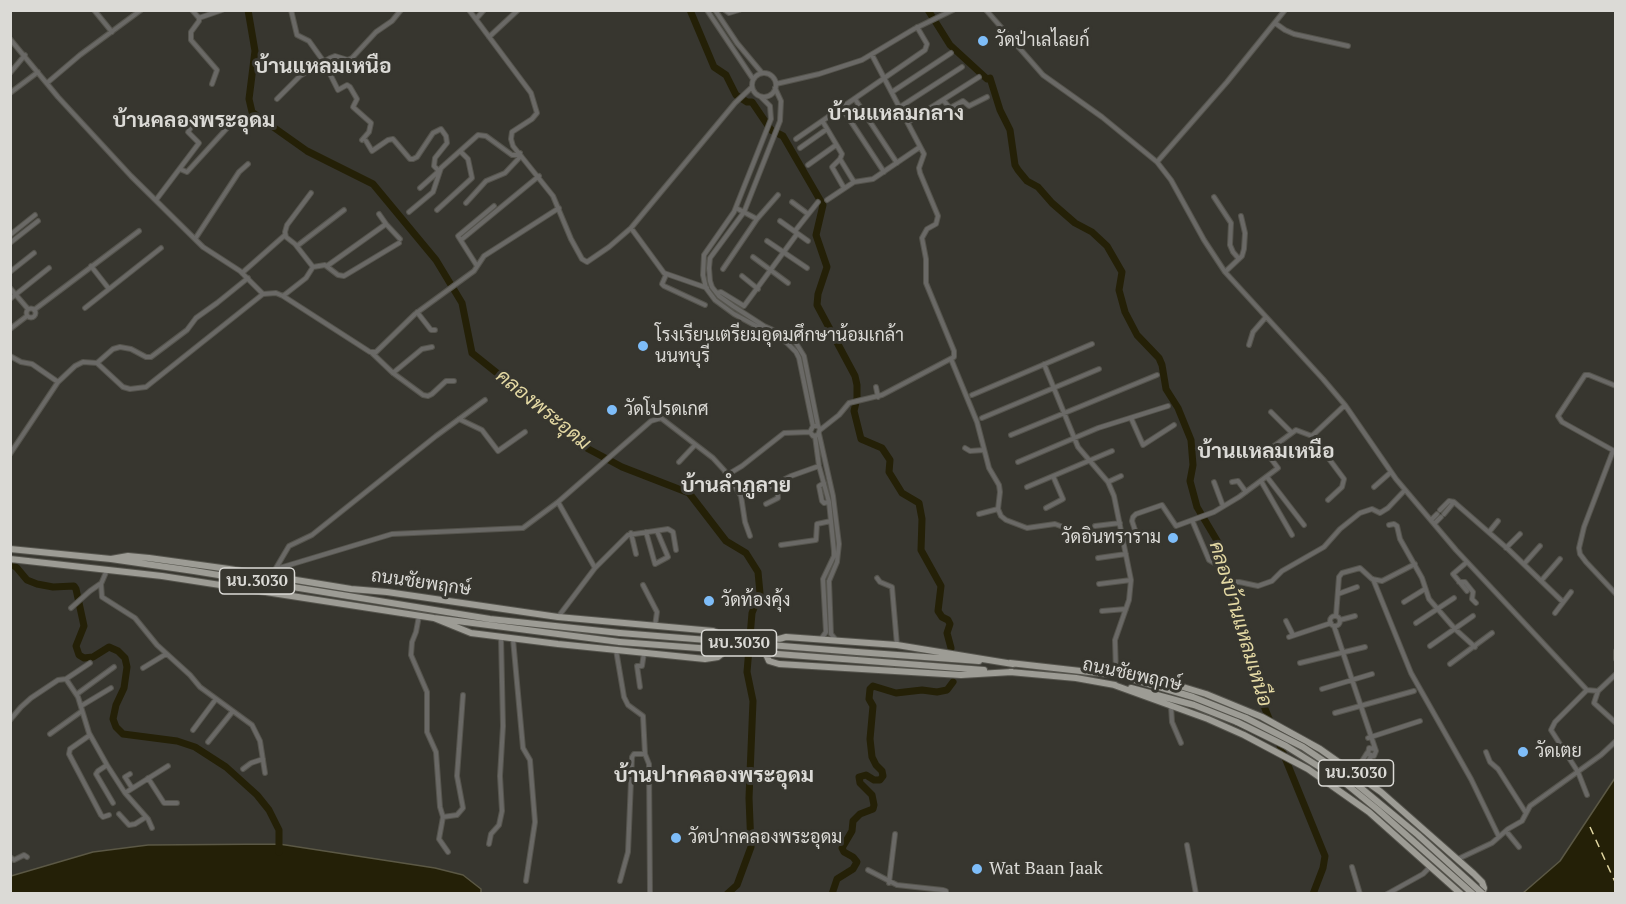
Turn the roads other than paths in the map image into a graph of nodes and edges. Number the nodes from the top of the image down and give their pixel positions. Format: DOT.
graph roads {
  1 [pos="94,10"];
  2 [pos="141,10"];
  3 [pos="192,10"];
  4 [pos="222,10"];
  5 [pos="291,10"];
  6 [pos="401,10"];
  7 [pos="469,10"];
  8 [pos="484,10"];
  9 [pos="518,10"];
  10 [pos="707,10"];
  11 [pos="715,10"];
  12 [pos="724,10"];
  13 [pos="739,10"];
  14 [pos="953,10"];
  15 [pos="986,10"];
  16 [pos="1285,10"];
  17 [pos="199,18"];
  18 [pos="476,19"];
  19 [pos="724,23"];
  20 [pos="1275,23"];
  21 [pos="717,27"];
  22 [pos="917,27"];
  23 [pos="112,32"];
  24 [pos="489,37"];
  25 [pos="10,39"];
  26 [pos="1348,46"];
  27 [pos="951,53"];
  28 [pos="25,55"];
  29 [pos="872,55"];
  30 [pos="324,62"];
  31 [pos="962,67"];
  32 [pos="38,72"];
  33 [pos="10,73"];
  34 [pos="762,73"];
  35 [pos="979,76"];
  36 [pos="884,77"];
  37 [pos="753,79"];
  38 [pos="47,83"];
  39 [pos="212,84"];
  40 [pos="776,86"];
  41 [pos="752,87"];
  42 [pos="892,92"];
  43 [pos="10,93"];
  44 [pos="761,97"];
  45 [pos="987,97"];
  46 [pos="277,99"];
  47 [pos="855,99"];
  48 [pos="943,100"];
  49 [pos="900,107"];
  50 [pos="842,108"];
  51 [pos="197,118"];
  52 [pos="823,122"];
  53 [pos="908,122"];
  54 [pos="229,126"];
  55 [pos="827,129"];
  56 [pos="796,139"];
  57 [pos="836,145"];
  58 [pos="920,147"];
  59 [pos="800,148"];
  60 [pos="461,151"];
  61 [pos="521,154"];
  62 [pos="840,159"];
  63 [pos="1157,162"];
  64 [pos="897,163"];
  65 [pos="248,164"];
  66 [pos="808,165"];
  67 [pos="180,169"];
  68 [pos="439,171"];
  69 [pos="884,172"];
  70 [pos="748,175"];
  71 [pos="539,176"];
  72 [pos="757,178"];
  73 [pos="854,182"];
  74 [pos="420,188"];
  75 [pos="844,188"];
  76 [pos="311,193"];
  77 [pos="778,195"];
  78 [pos="1214,197"];
  79 [pos="156,200"];
  80 [pos="827,200"];
  81 [pos="792,202"];
  82 [pos="818,202"];
  83 [pos="466,203"];
  84 [pos="494,206"];
  85 [pos="559,208"];
  86 [pos="736,208"];
  87 [pos="344,210"];
  88 [pos="437,210"];
  89 [pos="409,212"];
  90 [pos="744,212"];
  91 [pos="380,213"];
  92 [pos="808,214"];
  93 [pos="35,215"];
  94 [pos="1241,216"];
  95 [pos="758,219"];
  96 [pos="38,221"];
  97 [pos="780,221"];
  98 [pos="386,224"];
  99 [pos="631,228"];
  100 [pos="139,231"];
  101 [pos="796,233"];
  102 [pos="10,235"];
  103 [pos="285,235"];
  104 [pos="195,239"];
  105 [pos="461,240"];
  106 [pos="767,241"];
  107 [pos="808,241"];
  108 [pos="10,243"];
  109 [pos="297,246"];
  110 [pos="161,248"];
  111 [pos="785,252"];
  112 [pos="34,253"];
  113 [pos="753,257"];
  114 [pos="1239,259"];
  115 [pos="91,266"];
  116 [pos="327,266"];
  117 [pos="477,266"];
  118 [pos="313,267"];
  119 [pos="49,268"];
  120 [pos="807,268"];
  121 [pos="723,269"];
  122 [pos="771,270"];
  123 [pos="10,272"];
  124 [pos="1225,272"];
  125 [pos="242,273"];
  126 [pos="666,275"];
  127 [pos="742,276"];
  128 [pos="248,278"];
  129 [pos="788,283"];
  130 [pos="712,287"];
  131 [pos="10,288"];
  132 [pos="706,288"];
  133 [pos="109,289"];
  134 [pos="758,289"];
  135 [pos="717,293"];
  136 [pos="263,294"];
  137 [pos="16,295"];
  138 [pos="283,296"];
  139 [pos="10,299"];
  140 [pos="705,305"];
  141 [pos="744,306"];
  142 [pos="85,308"];
  143 [pos="28,309"];
  144 [pos="34,310"];
  145 [pos="740,311"];
  146 [pos="417,312"];
  147 [pos="27,316"];
  148 [pos="1266,317"];
  149 [pos="10,329"];
  150 [pos="435,330"];
  151 [pos="1092,344"];
  152 [pos="1249,345"];
  153 [pos="432,347"];
  154 [pos="372,353"];
  155 [pos="10,356"];
  156 [pos="951,359"];
  157 [pos="97,363"];
  158 [pos="1044,364"];
  159 [pos="1099,369"];
  160 [pos="393,373"];
  161 [pos="1157,375"];
  162 [pos="454,381"];
  163 [pos="58,382"];
  164 [pos="1616,386"];
  165 [pos="876,387"];
  166 [pos="1054,388"];
  167 [pos="972,395"];
  168 [pos="878,397"];
  169 [pos="485,400"];
  170 [pos="1345,405"];
  171 [pos="1168,406"];
  172 [pos="1271,412"];
  173 [pos="1064,413"];
  174 [pos="459,418"];
  175 [pos="982,418"];
  176 [pos="1131,418"];
  177 [pos="1174,425"];
  178 [pos="817,431"];
  179 [pos="525,432"];
  180 [pos="1291,432"];
  181 [pos="1011,435"];
  182 [pos="1312,436"];
  183 [pos="1074,438"];
  184 [pos="695,445"];
  185 [pos="13,446"];
  186 [pos="965,448"];
  187 [pos="984,450"];
  188 [pos="1112,451"];
  189 [pos="1614,452"];
  190 [pos="10,454"];
  191 [pos="1090,460"];
  192 [pos="679,462"];
  193 [pos="1018,462"];
  194 [pos="819,466"];
  195 [pos="1391,472"];
  196 [pos="727,475"];
  197 [pos="1053,476"];
  198 [pos="1121,476"];
  199 [pos="1267,477"];
  200 [pos="1261,481"];
  201 [pos="1108,482"];
  202 [pos="1214,482"];
  203 [pos="1232,483"];
  204 [pos="777,484"];
  205 [pos="1027,487"];
  206 [pos="1374,487"];
  207 [pos="768,488"];
  208 [pos="1406,490"];
  209 [pos="1246,492"];
  210 [pos="1328,500"];
  211 [pos="558,502"];
  212 [pos="766,504"];
  213 [pos="1223,506"];
  214 [pos="1047,508"];
  215 [pos="998,509"];
  216 [pos="979,514"];
  217 [pos="1192,520"];
  218 [pos="831,521"];
  219 [pos="1498,521"];
  220 [pos="1432,522"];
  221 [pos="1120,523"];
  222 [pos="1304,525"];
  223 [pos="1389,525"];
  224 [pos="1095,526"];
  225 [pos="657,531"];
  226 [pos="646,532"];
  227 [pos="1489,532"];
  228 [pos="631,533"];
  229 [pos="1520,534"];
  230 [pos="1292,535"];
  231 [pos="750,536"];
  232 [pos="1122,537"];
  233 [pos="781,545"];
  234 [pos="1540,546"];
  235 [pos="1506,548"];
  236 [pos="10,549"];
  237 [pos="676,550"];
  238 [pos="636,554"];
  239 [pos="1125,554"];
  240 [pos="1098,558"];
  241 [pos="10,559"];
  242 [pos="111,560"];
  243 [pos="1560,560"];
  244 [pos="1467,562"];
  245 [pos="1415,564"];
  246 [pos="1524,564"];
  247 [pos="595,568"];
  248 [pos="107,570"];
  249 [pos="274,572"];
  250 [pos="877,578"];
  251 [pos="1374,579"];
  252 [pos="1131,580"];
  253 [pos="1541,581"];
  254 [pos="1459,582"];
  255 [pos="101,584"];
  256 [pos="1100,584"];
  257 [pos="644,585"];
  258 [pos="1357,587"];
  259 [pos="351,589"];
  260 [pos="1425,589"];
  261 [pos="1467,591"];
  262 [pos="1571,592"];
  263 [pos="1338,594"];
  264 [pos="1616,594"];
  265 [pos="827,598"];
  266 [pos="1454,598"];
  267 [pos="1404,602"];
  268 [pos="1563,602"];
  269 [pos="1476,603"];
  270 [pos="403,604"];
  271 [pos="70,608"];
  272 [pos="1126,609"];
  273 [pos="1439,609"];
  274 [pos="1102,611"];
  275 [pos="1555,614"];
  276 [pos="419,616"];
  277 [pos="1336,616"];
  278 [pos="1355,616"];
  279 [pos="1473,616"];
  280 [pos="558,617"];
  281 [pos="434,618"];
  282 [pos="1340,620"];
  283 [pos="1286,621"];
  284 [pos="1416,623"];
  285 [pos="1333,624"];
  286 [pos="655,627"];
  287 [pos="1455,629"];
  288 [pos="1492,633"];
  289 [pos="501,637"];
  290 [pos="513,639"];
  291 [pos="821,639"];
  292 [pos="837,640"];
  293 [pos="897,645"];
  294 [pos="1430,645"];
  295 [pos="1475,646"];
  296 [pos="1365,647"];
  297 [pos="616,650"];
  298 [pos="1616,651"];
  299 [pos="166,653"];
  300 [pos="644,653"];
  301 [pos="1344,654"];
  302 [pos="1615,657"];
  303 [pos="90,663"];
  304 [pos="1300,663"];
  305 [pos="1013,664"];
  306 [pos="1450,664"];
  307 [pos="114,667"];
  308 [pos="143,668"];
  309 [pos="1012,672"];
  310 [pos="1106,673"];
  311 [pos="1116,673"];
  312 [pos="1372,674"];
  313 [pos="1616,674"];
  314 [pos="66,679"];
  315 [pos="1352,680"];
  316 [pos="1114,685"];
  317 [pos="640,687"];
  318 [pos="111,688"];
  319 [pos="1322,689"];
  320 [pos="1587,690"];
  321 [pos="1414,691"];
  322 [pos="1598,691"];
  323 [pos="76,694"];
  324 [pos="463,695"];
  325 [pos="216,699"];
  326 [pos="1170,705"];
  327 [pos="1361,707"];
  328 [pos="82,708"];
  329 [pos="233,711"];
  330 [pos="1335,714"];
  331 [pos="10,720"];
  332 [pos="1420,721"];
  333 [pos="1616,723"];
  334 [pos="193,730"];
  335 [pos="50,734"];
  336 [pos="90,735"];
  337 [pos="1370,736"];
  338 [pos="1616,741"];
  339 [pos="208,742"];
  340 [pos="1181,742"];
  341 [pos="1368,750"];
  342 [pos="1375,750"];
  343 [pos="1486,752"];
  344 [pos="645,754"];
  345 [pos="1372,756"];
  346 [pos="263,759"];
  347 [pos="107,765"];
  348 [pos="168,766"];
  349 [pos="243,769"];
  350 [pos="1578,772"];
  351 [pos="265,773"];
  352 [pos="1356,774"];
  353 [pos="148,778"];
  354 [pos="117,782"];
  355 [pos="132,788"];
  356 [pos="1381,792"];
  357 [pos="125,793"];
  358 [pos="1587,795"];
  359 [pos="113,803"];
  360 [pos="177,803"];
  361 [pos="1369,812"];
  362 [pos="1526,813"];
  363 [pos="119,814"];
  364 [pos="109,815"];
  365 [pos="146,817"];
  366 [pos="443,817"];
  367 [pos="152,828"];
  368 [pos="1506,831"];
  369 [pos="895,834"];
  370 [pos="1499,837"];
  371 [pos="489,843"];
  372 [pos="1187,845"];
  373 [pos="1519,847"];
  374 [pos="448,852"];
  375 [pos="10,857"];
  376 [pos="27,857"];
  377 [pos="1458,859"];
  378 [pos="1352,867"];
  379 [pos="1431,867"];
  380 [pos="868,870"];
  381 [pos="526,881"];
  382 [pos="620,882"];
  383 [pos="889,883"];
  384 [pos="931,892"];
  385 [pos="944,892"];
  386 [pos="650,894"];
  387 [pos="1196,894"];
  388 [pos="1360,894"];
  389 [pos="1387,894"];
  390 [pos="1461,894"];
  391 [pos="1473,894"];
  392 [pos="1483,894"];
  1 -- 23 [label="street"];
  2 -- 23 [label="street"];
  3 -- 17 [label="street"];
  4 -- 17 [label="street"];
  5 -- 30 [label="street"];
  6 -- 30 [label="street"];
  7 -- 18 [label="street"];
  8 -- 18 [label="street"];
  9 -- 24 [label="street"];
  10 -- 21 [label="street"];
  11 -- 19 [label="street"];
  12 -- 13 [label="street"];
  14 -- 22 [label="street"];
  15 -- 63 [label="street"];
  16 -- 20 [label="street"];
  17 -- 39 [label="street"];
  18 -- 24 [label="street"];
  19 -- 21 [label="street"];
  19 -- 34 [label="street"];
  20 -- 26 [label="street"];
  20 -- 63 [label="street"];
  21 -- 37 [label="street"];
  22 -- 29 [label="street"];
  22 -- 36 [label="street"];
  23 -- 38 [label="street"];
  24 -- 61 [label="street"];
  25 -- 28 [label="street"];
  27 -- 42 [label="street"];
  28 -- 32 [label="street"];
  28 -- 33 [label="street"];
  29 -- 36 [label="street"];
  29 -- 40 [label="street"];
  30 -- 46 [label="street"];
  30 -- 68 [label="street"];
  31 -- 49 [label="street"];
  32 -- 38 [label="street"];
  32 -- 43 [label="street"];
  34 -- 37 [label="street"];
  34 -- 40 [label="street"];
  35 -- 48 [label="street"];
  36 -- 42 [label="street"];
  36 -- 47 [label="street"];
  37 -- 41 [label="street"];
  38 -- 79 [label="street"];
  40 -- 44 [label="street"];
  40 -- 72 [label="street"];
  41 -- 44 [label="street"];
  41 -- 99 [label="street"];
  42 -- 49 [label="street"];
  44 -- 70 [label="street"];
  45 -- 48 [label="street"];
  47 -- 50 [label="street"];
  47 -- 64 [label="street"];
  48 -- 53 [label="street"];
  49 -- 53 [label="street"];
  50 -- 52 [label="street"];
  50 -- 69 [label="street"];
  51 -- 67 [label="street"];
  52 -- 55 [label="street"];
  52 -- 56 [label="street"];
  53 -- 58 [label="street"];
  54 -- 67 [label="street"];
  55 -- 57 [label="street"];
  55 -- 59 [label="street"];
  57 -- 62 [label="street"];
  57 -- 66 [label="street"];
  58 -- 64 [label="street"];
  58 -- 156 [label="street"];
  60 -- 61 [label="street"];
  60 -- 68 [label="street"];
  60 -- 88 [label="street"];
  61 -- 71 [label="street"];
  61 -- 83 [label="street"];
  62 -- 73 [label="street"];
  62 -- 75 [label="street"];
  63 -- 124 [label="street"];
  64 -- 69 [label="street"];
  65 -- 104 [label="street"];
  67 -- 79 [label="street"];
  68 -- 74 [label="street"];
  68 -- 89 [label="street"];
  69 -- 73 [label="street"];
  70 -- 72 [label="street"];
  70 -- 86 [label="street"];
  71 -- 85 [label="street"];
  71 -- 105 [label="street"];
  72 -- 90 [label="street"];
  73 -- 75 [label="street"];
  75 -- 80 [label="street"];
  76 -- 103 [label="street"];
  77 -- 95 [label="street"];
  78 -- 114 [label="street"];
  79 -- 104 [label="street"];
  81 -- 92 [label="street"];
  82 -- 92 [label="street"];
  84 -- 105 [label="street"];
  85 -- 99 [label="street"];
  85 -- 117 [label="street"];
  86 -- 90 [label="street"];
  86 -- 132 [label="street"];
  87 -- 109 [label="street"];
  90 -- 95 [label="street"];
  90 -- 130 [label="street"];
  91 -- 98 [label="street"];
  92 -- 101 [label="street"];
  93 -- 102 [label="street"];
  94 -- 114 [label="street"];
  95 -- 121 [label="street"];
  96 -- 108 [label="street"];
  97 -- 101 [label="street"];
  98 -- 116 [label="street"];
  98 -- 116 [label="street"];
  99 -- 126 [label="street"];
  100 -- 115 [label="street"];
  101 -- 107 [label="street"];
  101 -- 111 [label="street"];
  103 -- 109 [label="street"];
  103 -- 125 [label="street"];
  104 -- 125 [label="street"];
  105 -- 117 [label="street"];
  106 -- 111 [label="street"];
  109 -- 118 [label="street"];
  110 -- 133 [label="street"];
  111 -- 120 [label="street"];
  111 -- 122 [label="street"];
  112 -- 123 [label="street"];
  113 -- 122 [label="street"];
  114 -- 124 [label="street"];
  115 -- 133 [label="street"];
  115 -- 144 [label="street"];
  116 -- 118 [label="street"];
  117 -- 146 [label="street"];
  118 -- 138 [label="street"];
  119 -- 137 [label="street"];
  122 -- 129 [label="street"];
  122 -- 134 [label="street"];
  124 -- 148 [label="street"];
  125 -- 128 [label="street"];
  126 -- 132 [label="street"];
  126 -- 140 [label="street"];
  127 -- 134 [label="street"];
  128 -- 136 [label="street"];
  128 -- 157 [label="street"];
  130 -- 132 [label="street"];
  130 -- 135 [label="street"];
  131 -- 137 [label="street"];
  132 -- 178 [label="street"];
  133 -- 142 [label="street"];
  134 -- 141 [label="street"];
  135 -- 141 [label="street"];
  135 -- 145 [label="street"];
  136 -- 138 [label="street"];
  136 -- 157 [label="street"];
  137 -- 139 [label="street"];
  137 -- 143 [label="street"];
  138 -- 154 [label="street"];
  141 -- 145 [label="street"];
  143 -- 144 [label="street"];
  143 -- 147 [label="street"];
  144 -- 147 [label="street"];
  145 -- 178 [label="street"];
  146 -- 150 [label="street"];
  146 -- 154 [label="street"];
  147 -- 149 [label="street"];
  148 -- 152 [label="street"];
  148 -- 170 [label="street"];
  151 -- 158 [label="street"];
  153 -- 160 [label="street"];
  154 -- 160 [label="street"];
  155 -- 163 [label="street"];
  156 -- 168 [label="street"];
  156 -- 187 [label="street"];
  157 -- 163 [label="street"];
  158 -- 166 [label="street"];
  158 -- 167 [label="street"];
  159 -- 166 [label="street"];
  160 -- 162 [label="street"];
  161 -- 173 [label="street"];
  163 -- 185 [label="street"];
  164 -- 189 [label="street"];
  165 -- 168 [label="street"];
  166 -- 173 [label="street"];
  166 -- 175 [label="street"];
  168 -- 178 [label="street"];
  169 -- 174 [label="street"];
  170 -- 182 [label="street"];
  170 -- 195 [label="street"];
  171 -- 176 [label="street"];
  172 -- 180 [label="street"];
  173 -- 181 [label="street"];
  173 -- 183 [label="street"];
  174 -- 179 [label="street"];
  174 -- 249 [label="street"];
  176 -- 177 [label="street"];
  176 -- 183 [label="street"];
  178 -- 194 [label="street"];
  178 -- 196 [label="street"];
  178 -- 265 [label="street"];
  180 -- 182 [label="street"];
  180 -- 199 [label="street"];
  182 -- 210 [label="street"];
  183 -- 191 [label="street"];
  183 -- 193 [label="street"];
  184 -- 192 [label="street"];
  184 -- 196 [label="street"];
  184 -- 211 [label="street"];
  185 -- 190 [label="street"];
  186 -- 187 [label="street"];
  187 -- 215 [label="street"];
  188 -- 191 [label="street"];
  189 -- 264 [label="street"];
  191 -- 197 [label="street"];
  191 -- 201 [label="street"];
  194 -- 204 [label="street"];
  194 -- 218 [label="street"];
  195 -- 206 [label="street"];
  195 -- 208 [label="street"];
  196 -- 231 [label="street"];
  197 -- 205 [label="street"];
  197 -- 214 [label="street"];
  198 -- 201 [label="street"];
  199 -- 200 [label="street"];
  199 -- 222 [label="street"];
  200 -- 209 [label="street"];
  200 -- 230 [label="street"];
  201 -- 221 [label="street"];
  202 -- 213 [label="street"];
  203 -- 209 [label="street"];
  204 -- 207 [label="street"];
  204 -- 212 [label="street"];
  208 -- 217 [label="street"];
  208 -- 220 [label="street"];
  209 -- 213 [label="street"];
  211 -- 247 [label="street"];
  211 -- 249 [label="street"];
  213 -- 217 [label="street"];
  215 -- 216 [label="street"];
  215 -- 232 [label="street"];
  217 -- 232 [label="street"];
  218 -- 233 [label="street"];
  218 -- 265 [label="street"];
  219 -- 227 [label="street"];
  220 -- 227 [label="street"];
  220 -- 244 [label="street"];
  221 -- 224 [label="street"];
  221 -- 232 [label="street"];
  223 -- 245 [label="street"];
  225 -- 226 [label="street"];
  225 -- 226 [label="street"];
  225 -- 237 [label="street"];
  226 -- 228 [label="street"];
  227 -- 235 [label="street"];
  228 -- 238 [label="street"];
  228 -- 247 [label="street"];
  229 -- 235 [label="street"];
  232 -- 239 [label="street"];
  234 -- 246 [label="street"];
  235 -- 246 [label="street"];
  236 -- 242 [label="main road, ถนนชัยพฤกษ์ / นบ.3030"];
  239 -- 240 [label="street"];
  239 -- 252 [label="street"];
  241 -- 248 [label="main road, ถนนชัยพฤกษ์"];
  242 -- 249 [label="main road, ถนนชัยพฤกษ์"];
  242 -- 270 [label="main road, ถนนชัยพฤกษ์ / นบ.3030"];
  243 -- 253 [label="street"];
  244 -- 254 [label="street"];
  244 -- 320 [label="street"];
  245 -- 251 [label="street"];
  245 -- 260 [label="street"];
  246 -- 253 [label="street"];
  247 -- 280 [label="street"];
  248 -- 255 [label="street"];
  248 -- 276 [label="main road, ถนนชัยพฤกษ์"];
  249 -- 259 [label="main road, ถนนชัยพฤกษ์"];
  250 -- 293 [label="street"];
  251 -- 263 [label="street"];
  251 -- 370 [label="street"];
  252 -- 256 [label="street"];
  252 -- 272 [label="street"];
  253 -- 268 [label="street"];
  254 -- 261 [label="street"];
  254 -- 269 [label="street"];
  255 -- 271 [label="street"];
  255 -- 299 [label="street"];
  257 -- 286 [label="street"];
  258 -- 263 [label="street"];
  259 -- 270 [label="main road"];
  259 -- 280 [label="main road, ถนนชัยพฤกษ์"];
  260 -- 267 [label="street"];
  260 -- 273 [label="street"];
  262 -- 268 [label="street"];
  263 -- 277 [label="street"];
  265 -- 291 [label="street"];
  265 -- 292 [label="street"];
  266 -- 273 [label="street"];
  268 -- 275 [label="street"];
  270 -- 305 [label="main road, ถนนชัยพฤกษ์ / นบ.3030, bridge"];
  272 -- 274 [label="street"];
  272 -- 311 [label="street"];
  273 -- 284 [label="street"];
  273 -- 287 [label="street"];
  276 -- 281 [label="main road, ถนนชัยพฤกษ์"];
  276 -- 366 [label="street"];
  277 -- 282 [label="street"];
  277 -- 285 [label="street"];
  278 -- 282 [label="street"];
  279 -- 287 [label="street"];
  280 -- 286 [label="main road, ถนนชัยพฤกษ์"];
  281 -- 289 [label="main road, ถนนชัยพฤกษ์"];
  281 -- 309 [label="main road, ถนนชัยพฤกษ์, bridge"];
  282 -- 285 [label="street"];
  283 -- 285 [label="street"];
  285 -- 301 [label="street"];
  286 -- 300 [label="main road, ถนนชัยพฤกษ์"];
  287 -- 294 [label="street"];
  287 -- 295 [label="street"];
  288 -- 295 [label="street"];
  289 -- 290 [label="main road, ถนนชัยพฤกษ์"];
  289 -- 371 [label="street"];
  290 -- 297 [label="main road, ถนนชัยพฤกษ์"];
  290 -- 381 [label="street"];
  291 -- 292 [label="main road"];
  291 -- 309 [label="main road"];
  292 -- 293 [label="main road"];
  293 -- 305 [label="main road"];
  295 -- 306 [label="street"];
  296 -- 301 [label="street"];
  297 -- 300 [label="main road, ถนนชัยพฤกษ์"];
  297 -- 344 [label="street"];
  298 -- 302 [label="street"];
  299 -- 308 [label="street"];
  299 -- 325 [label="street"];
  300 -- 317 [label="street"];
  301 -- 304 [label="street"];
  301 -- 315 [label="street"];
  303 -- 314 [label="street"];
  305 -- 310 [label="main road, ถนนชัยพฤกษ์ / นบ.3030"];
  307 -- 323 [label="street"];
  309 -- 316 [label="main road, ถนนชัยพฤกษ์"];
  310 -- 311 [label="main road, ถนนชัยพฤกษ์ / นบ.3030"];
  310 -- 392 [label="main road, ถนนชัยพฤกษ์ / นบ.3030, bridge"];
  311 -- 352 [label="main road, ถนนชัยพฤกษ์ / นบ.3030"];
  312 -- 315 [label="street"];
  313 -- 322 [label="street"];
  314 -- 323 [label="street"];
  314 -- 331 [label="street"];
  315 -- 319 [label="street"];
  315 -- 327 [label="street"];
  316 -- 326 [label="main road, ถนนชัยพฤกษ์"];
  316 -- 391 [label="main road, ถนนชัยพฤกษ์, bridge"];
  318 -- 328 [label="street"];
  320 -- 322 [label="street"];
  320 -- 350 [label="street"];
  321 -- 327 [label="street"];
  322 -- 333 [label="street"];
  323 -- 328 [label="street"];
  324 -- 366 [label="street"];
  325 -- 329 [label="street"];
  325 -- 334 [label="street"];
  326 -- 340 [label="street"];
  326 -- 361 [label="main road, ถนนชัยพฤกษ์ / นบ.3030"];
  327 -- 330 [label="street"];
  327 -- 337 [label="street"];
  328 -- 335 [label="street"];
  328 -- 336 [label="street"];
  329 -- 339 [label="street"];
  329 -- 346 [label="street"];
  332 -- 337 [label="street"];
  336 -- 347 [label="street"];
  336 -- 364 [label="street"];
  337 -- 341 [label="street"];
  337 -- 342 [label="street"];
  338 -- 350 [label="street"];
  341 -- 342 [label="street"];
  341 -- 345 [label="street"];
  341 -- 352 [label="street"];
  342 -- 345 [label="street"];
  343 -- 362 [label="street"];
  344 -- 382 [label="street"];
  344 -- 386 [label="street"];
  345 -- 352 [label="street"];
  346 -- 349 [label="street"];
  346 -- 351 [label="street"];
  347 -- 354 [label="street"];
  347 -- 359 [label="street"];
  348 -- 353 [label="street"];
  350 -- 358 [label="street"];
  350 -- 362 [label="street"];
  352 -- 356 [label="main road, ถนนชัยพฤกษ์ / นบ.3030"];
  353 -- 355 [label="street"];
  353 -- 360 [label="street"];
  354 -- 355 [label="street"];
  354 -- 357 [label="street"];
  355 -- 357 [label="street"];
  356 -- 361 [label="main road"];
  356 -- 377 [label="main road, ถนนชัยพฤกษ์ / นบ.3030"];
  357 -- 365 [label="street"];
  361 -- 379 [label="main road, ถนนชัยพฤกษ์ / นบ.3030"];
  362 -- 368 [label="street"];
  363 -- 365 [label="street"];
  365 -- 367 [label="street"];
  366 -- 374 [label="street"];
  368 -- 370 [label="street"];
  368 -- 373 [label="street"];
  369 -- 383 [label="street"];
  370 -- 377 [label="street"];
  372 -- 387 [label="street"];
  375 -- 376 [label="street"];
  377 -- 392 [label="main road, ถนนชัยพฤกษ์ / นบ.3030"];
  378 -- 388 [label="street"];
  379 -- 389 [label="street"];
  379 -- 390 [label="main road, ถนนชัยพฤกษ์ / นบ.3030"];
  380 -- 383 [label="street"];
  383 -- 384 [label="street"];
  384 -- 385 [label="street"];
}
